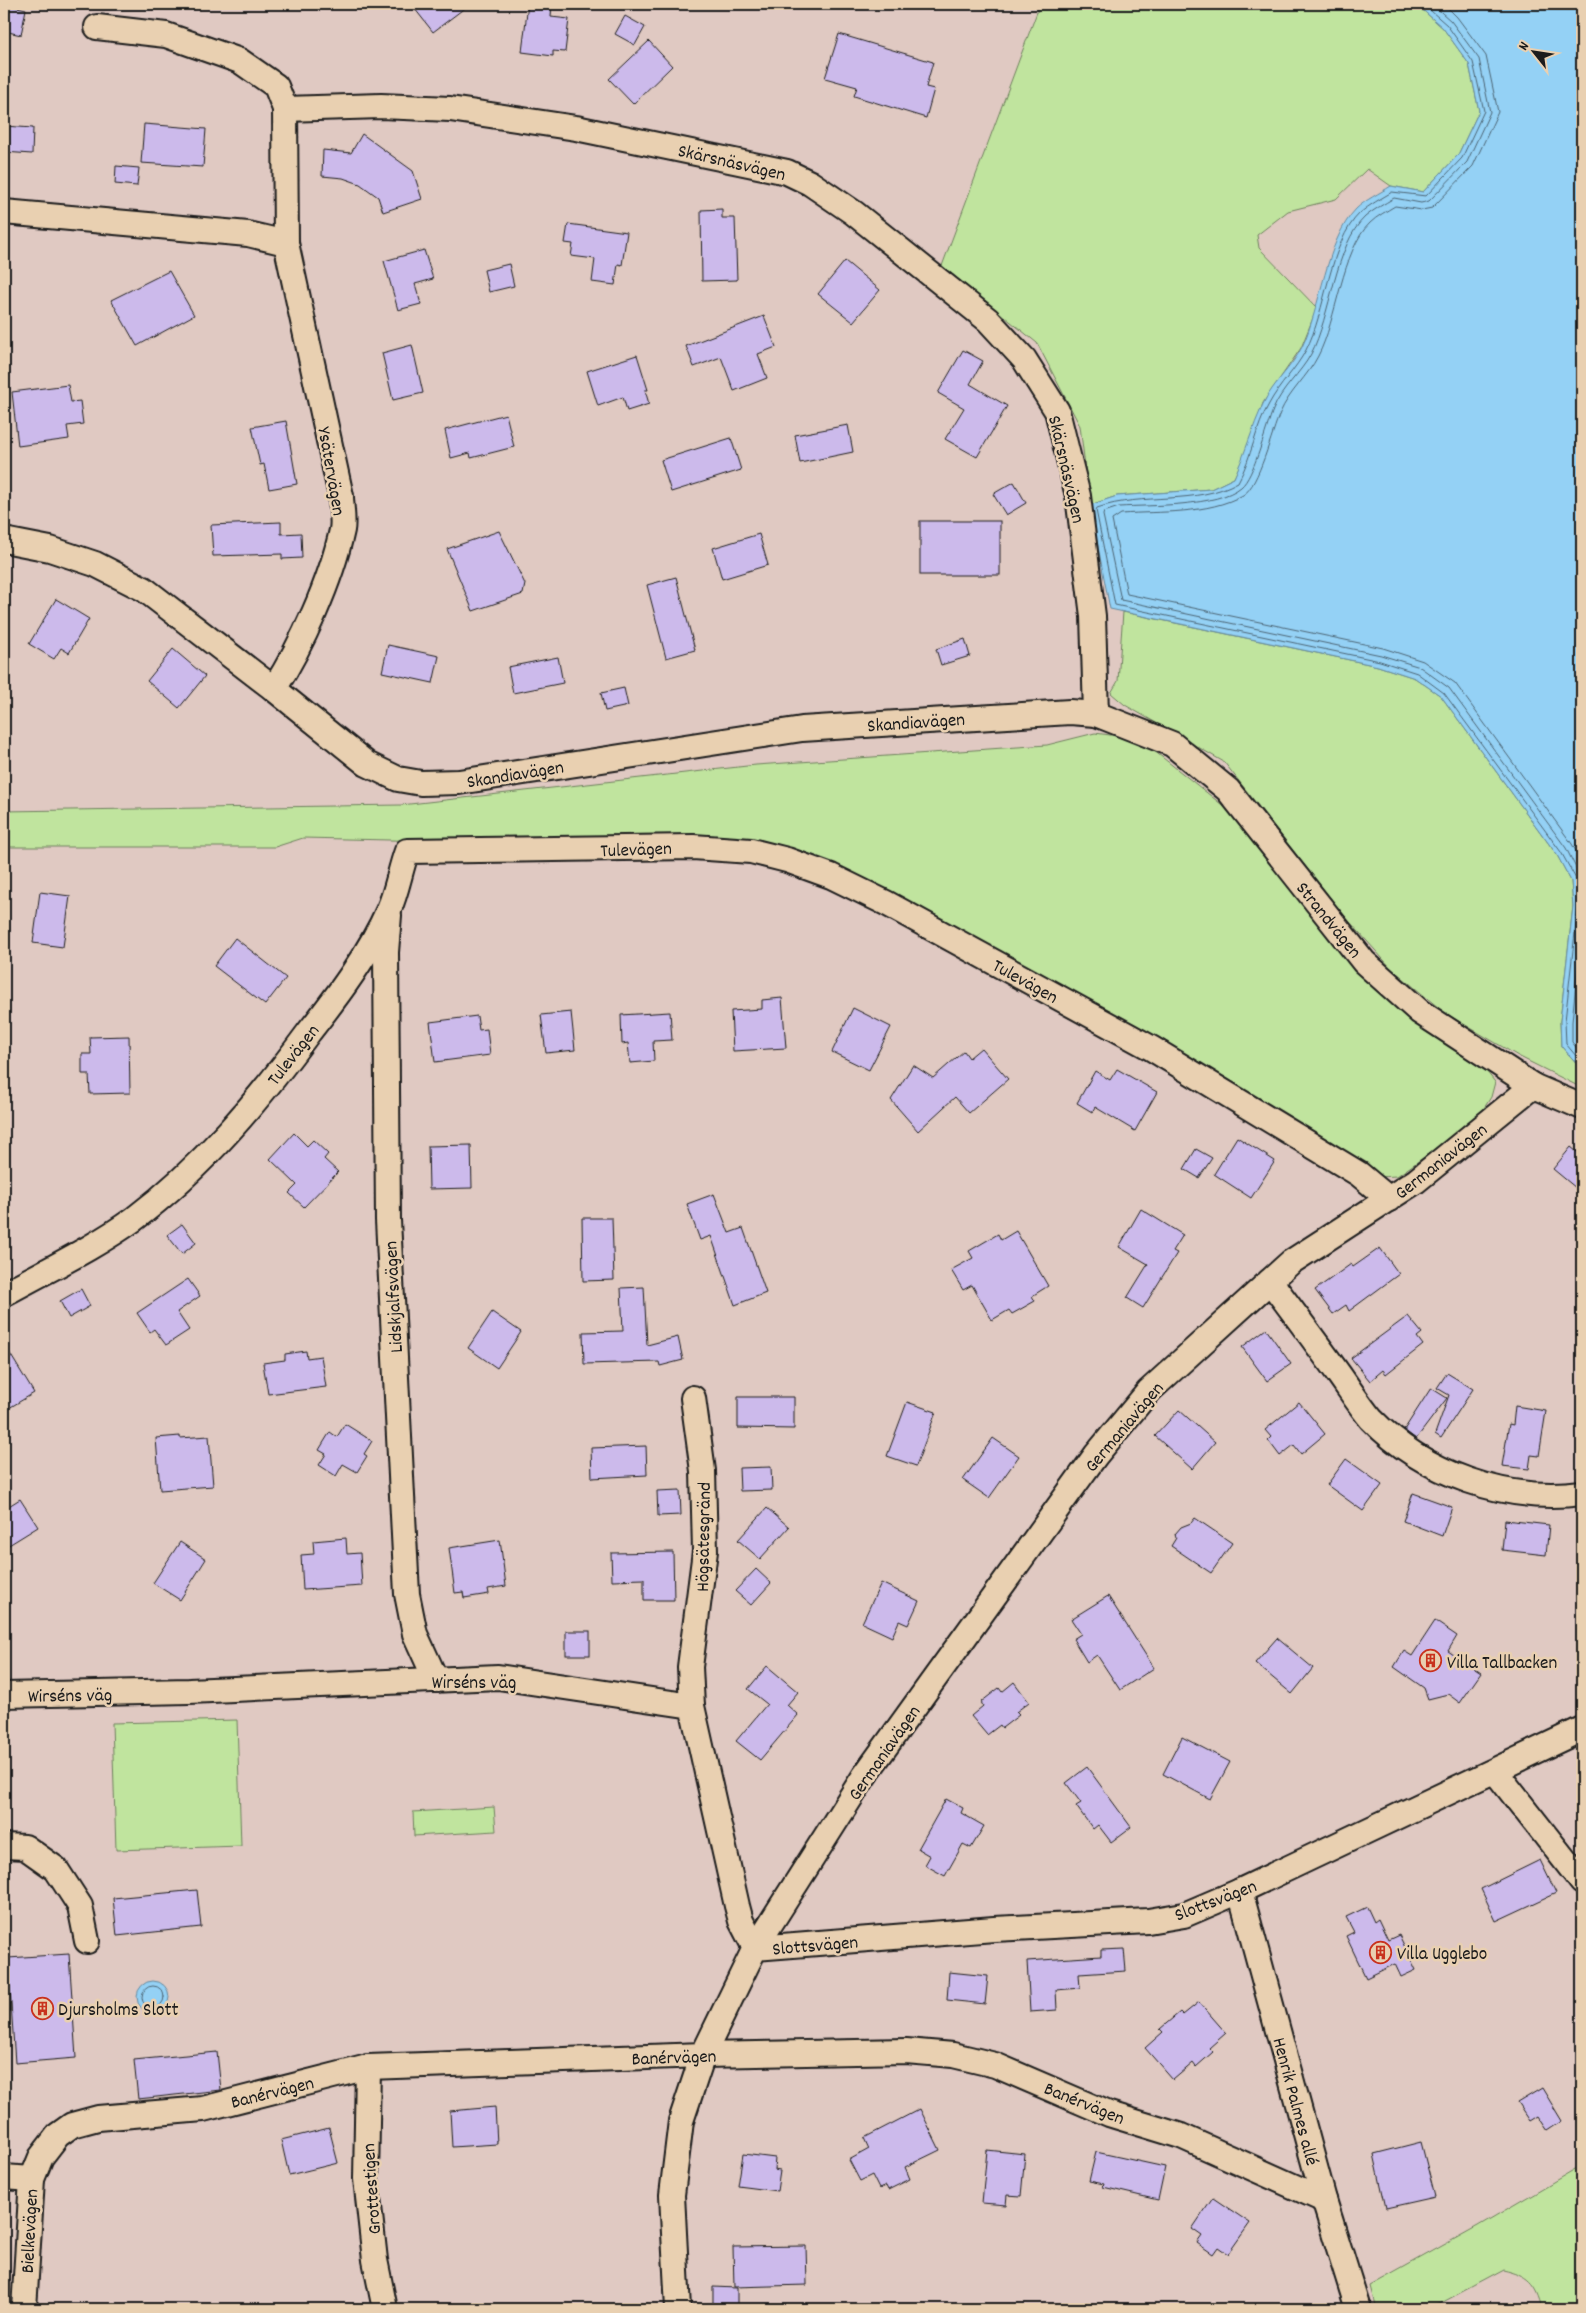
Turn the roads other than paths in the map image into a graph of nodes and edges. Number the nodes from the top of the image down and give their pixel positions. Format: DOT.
graph roads {
  1 [pos="97,27"];
  2 [pos="285,109"];
  3 [pos="4,212"];
  4 [pos="286,243"];
  5 [pos="4,540"];
  6 [pos="274,689"];
  7 [pos="1096,714"];
  8 [pos="390,909"];
  9 [pos="1533,1086"];
  10 [pos="1582,1107"];
  11 [pos="1389,1199"];
  12 [pos="1270,1281"];
  13 [pos="4,1294"];
  14 [pos="693,1398"];
  15 [pos="1582,1493"];
  16 [pos="436,1680"];
  17 [pos="4,1695"];
  18 [pos="692,1706"];
  19 [pos="1582,1729"];
  20 [pos="1495,1771"];
  21 [pos="4,1846"];
  22 [pos="1582,1882"];
  23 [pos="1240,1891"];
  24 [pos="87,1941"];
  25 [pos="755,1948"];
  26 [pos="703,2055"];
  27 [pos="368,2067"];
  28 [pos="4,2177"];
  29 [pos="32,2179"];
  30 [pos="1324,2200"];
  31 [pos="24,2309"];
  32 [pos="385,2309"];
  33 [pos="678,2309"];
  34 [pos="1358,2309"];
  1 -- 2 [label="street"];
  2 -- 4 [label="street, Ysätervägen"];
  2 -- 7 [label="street, Skärsnäsvägen"];
  3 -- 4 [label="street"];
  4 -- 6 [label="street, Ysätervägen"];
  5 -- 6 [label="street, Skandiavägen"];
  6 -- 7 [label="street, Skandiavägen"];
  7 -- 9 [label="street, Strandvägen"];
  8 -- 11 [label="street, Tulevägen"];
  8 -- 13 [label="street, Tulevägen"];
  8 -- 16 [label="street, Lidskjalfsvägen"];
  9 -- 10 [label="street, Strandvägen"];
  9 -- 11 [label="street, Germaniavägen"];
  11 -- 12 [label="street, Germaniavägen"];
  12 -- 15 [label="street"];
  12 -- 25 [label="street, Germaniavägen"];
  14 -- 18 [label="street, Högsätesgränd"];
  16 -- 17 [label="street, Wirséns väg"];
  16 -- 18 [label="street, Wirséns väg"];
  18 -- 25 [label="street"];
  19 -- 20 [label="street, Slottsvägen"];
  20 -- 22 [label="street"];
  20 -- 23 [label="street, Slottsvägen"];
  21 -- 24 [label="street"];
  23 -- 25 [label="street, Slottsvägen"];
  23 -- 30 [label="street, Henrik Palmes allé"];
  25 -- 26 [label="street, Germaniavägen"];
  26 -- 27 [label="street, Banérvägen"];
  26 -- 30 [label="street, Banérvägen"];
  26 -- 33 [label="street, Germaniavägen"];
  27 -- 29 [label="street, Banérvägen"];
  27 -- 32 [label="street, Grottestigen"];
  28 -- 29 [label="street, Bielkevägen"];
  29 -- 31 [label="street, Bielkevägen"];
  30 -- 34 [label="street, Henrik Palmes allé"];
}
